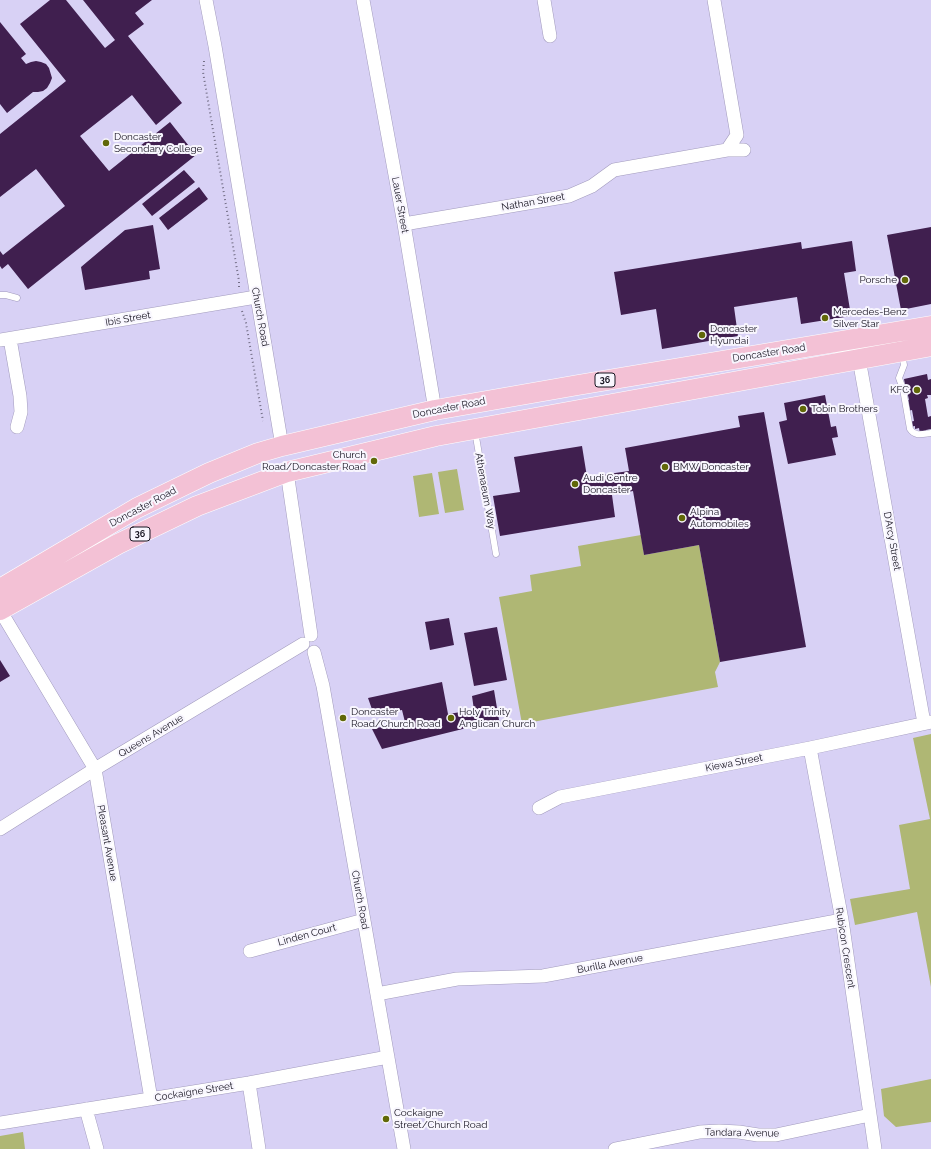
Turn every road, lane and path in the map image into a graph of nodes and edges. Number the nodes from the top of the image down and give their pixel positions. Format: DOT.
graph roads {
  1 [pos="206,0"];
  2 [pos="364,0"];
  3 [pos="544,0"];
  4 [pos="714,0"];
  5 [pos="550,36"];
  6 [pos="215,46"];
  7 [pos="727,150"];
  8 [pos="744,150"];
  9 [pos="404,224"];
  10 [pos="0,295"];
  11 [pos="256,297"];
  12 [pos="17,298"];
  13 [pos="240,299"];
  14 [pos="931,326"];
  15 [pos="5,340"];
  16 [pos="931,346"];
  17 [pos="902,351"];
  18 [pos="859,359"];
  19 [pos="578,385"];
  20 [pos="582,409"];
  21 [pos="435,410"];
  22 [pos="263,421"];
  23 [pos="18,427"];
  24 [pos="475,429"];
  25 [pos="931,433"];
  26 [pos="282,446"];
  27 [pos="287,472"];
  28 [pos="496,554"];
  29 [pos="0,589"];
  30 [pos="0,610"];
  31 [pos="307,640"];
  32 [pos="928,723"];
  33 [pos="810,748"];
  34 [pos="95,769"];
  35 [pos="539,808"];
  36 [pos="0,829"];
  37 [pos="364,920"];
  38 [pos="842,920"];
  39 [pos="250,951"];
  40 [pos="377,994"];
  41 [pos="388,1057"];
  42 [pos="249,1083"];
  43 [pos="151,1099"];
  44 [pos="86,1109"];
  45 [pos="870,1115"];
  46 [pos="0,1123"];
  47 [pos="97,1149"];
  48 [pos="259,1149"];
  49 [pos="404,1149"];
  50 [pos="615,1149"];
  51 [pos="875,1149"];
  1 -- 6 [label="street, Church Road"];
  2 -- 9 [label="street, Lauer Street"];
  3 -- 5 [label="street"];
  4 -- 7 [label="street"];
  6 -- 11 [label="street, Church Road"];
  6 -- 13 [label="path"];
  7 -- 8 [label="street, Nathan Street"];
  7 -- 9 [label="street, Nathan Street"];
  9 -- 21 [label="street, Lauer Street"];
  10 -- 12 [label="lane"];
  11 -- 13 [label="street, Ibis Street"];
  11 -- 26 [label="street, Church Road"];
  13 -- 15 [label="street, Ibis Street"];
  13 -- 22 [label="path"];
  14 -- 19 [label="main road, Doncaster Road / 36"];
  15 -- 23 [label="street"];
  16 -- 17 [label="main road, 36"];
  17 -- 18 [label="main road, 36"];
  17 -- 25 [label="lane"];
  18 -- 20 [label="main road, 36"];
  18 -- 32 [label="street, D'Arcy Street"];
  19 -- 20 [label="main road"];
  19 -- 21 [label="main road, Doncaster Road / 36"];
  20 -- 24 [label="main road, 36"];
  21 -- 26 [label="main road, Doncaster Road / 36"];
  24 -- 27 [label="main road, 36"];
  24 -- 28 [label="lane, Athenaeum Way"];
  26 -- 27 [label="main road, Church Road"];
  26 -- 29 [label="main road, Doncaster Road / 36"];
  27 -- 30 [label="main road, 36"];
  27 -- 31 [label="street, Church Road"];
  30 -- 34 [label="street, Pleasant Avenue"];
  31 -- 34 [label="street, Queens Avenue"];
  31 -- 37 [label="street, Church Road"];
  32 -- 33 [label="street, Kiewa Street"];
  33 -- 35 [label="street, Kiewa Street"];
  33 -- 38 [label="street, Rubicon Crescent"];
  34 -- 36 [label="street, Queens Avenue"];
  34 -- 43 [label="street, Pleasant Avenue"];
  37 -- 39 [label="street, Linden Court"];
  37 -- 40 [label="street, Church Road"];
  38 -- 40 [label="street, Burilla Avenue"];
  38 -- 45 [label="street, Rubicon Crescent"];
  40 -- 41 [label="street, Church Road"];
  41 -- 42 [label="street, Cockaigne Street"];
  41 -- 49 [label="street, Church Road"];
  42 -- 43 [label="street, Cockaigne Street"];
  42 -- 48 [label="street"];
  43 -- 44 [label="street, Cockaigne Street"];
  44 -- 46 [label="street, Cockaigne Street"];
  44 -- 47 [label="street"];
  45 -- 50 [label="street, Tandara Avenue"];
  45 -- 51 [label="street, Rubicon Crescent"];
}
